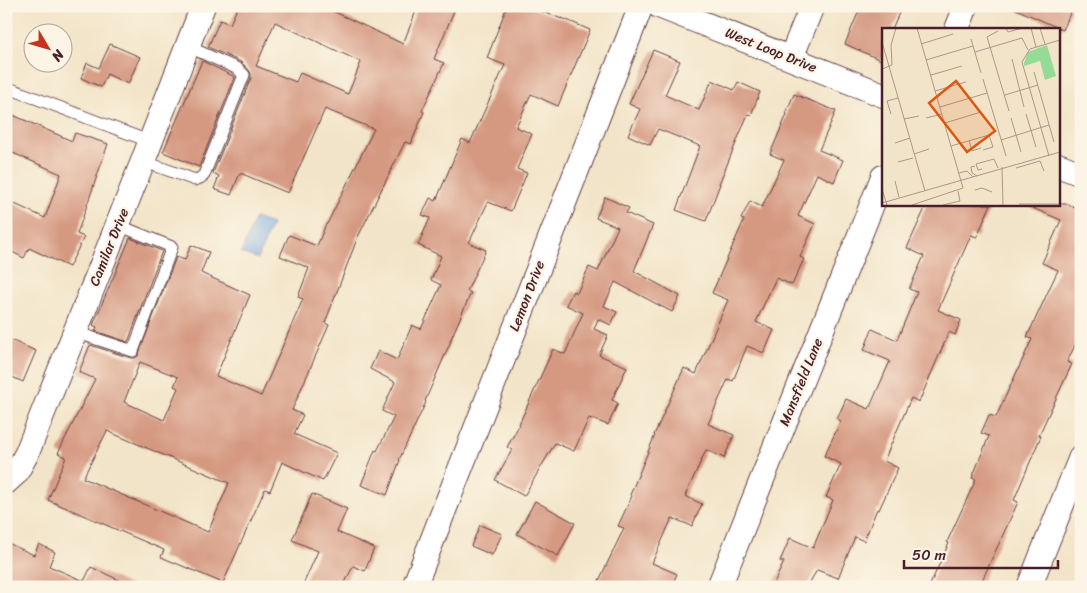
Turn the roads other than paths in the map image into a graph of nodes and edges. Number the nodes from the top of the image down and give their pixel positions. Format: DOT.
graph roads {
  1 [pos="203,6"];
  2 [pos="641,6"];
  3 [pos="659,6"];
  4 [pos="812,6"];
  5 [pos="966,6"];
  6 [pos="956,28"];
  7 [pos="187,46"];
  8 [pos="791,58"];
  9 [pos="6,87"];
  10 [pos="882,95"];
  11 [pos="147,152"];
  12 [pos="1060,166"];
  13 [pos="1081,174"];
  14 [pos="882,180"];
  15 [pos="118,225"];
  16 [pos="75,332"];
  17 [pos="1081,458"];
  18 [pos="6,482"];
  19 [pos="414,587"];
  20 [pos="719,587"];
  21 [pos="1029,587"];
  1 -- 7 [label="street, Camilar Drive"];
  2 -- 19 [label="street, Lemon Drive"];
  3 -- 8 [label="street, West Loop Drive"];
  4 -- 8 [label="street"];
  5 -- 6 [label="street"];
  7 -- 11 [label="street, Camilar Drive"];
  7 -- 11 [label="lane"];
  8 -- 10 [label="street, West Loop Drive"];
  9 -- 11 [label="lane"];
  11 -- 15 [label="street, Camilar Drive"];
  12 -- 13 [label="street"];
  14 -- 20 [label="street, Mansfield Lane"];
  15 -- 16 [label="street, Camilar Drive"];
  15 -- 16 [label="lane"];
  16 -- 18 [label="street, Camilar Drive"];
  17 -- 21 [label="street"];
}
